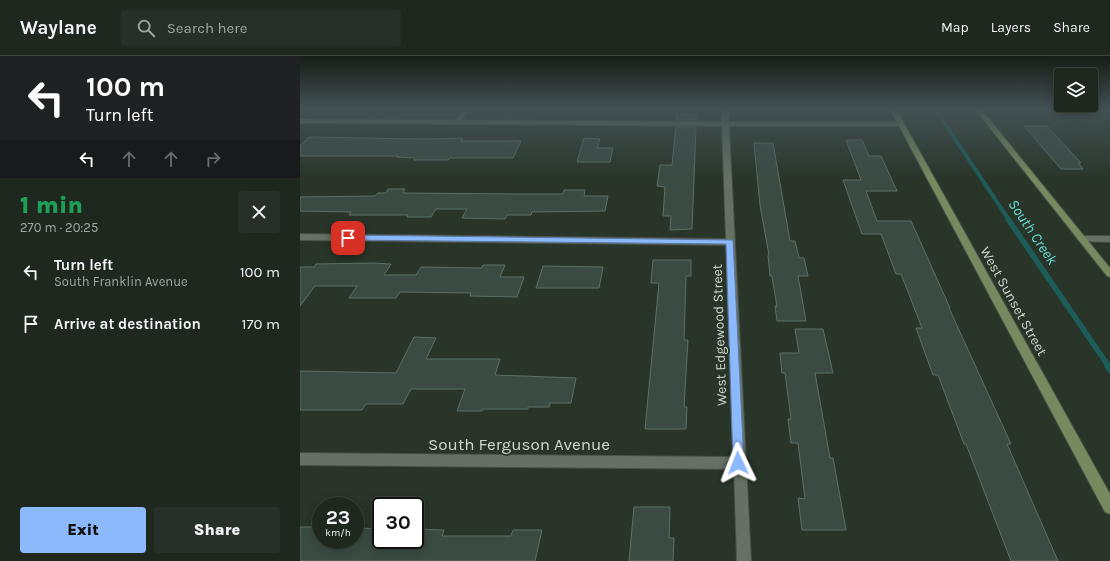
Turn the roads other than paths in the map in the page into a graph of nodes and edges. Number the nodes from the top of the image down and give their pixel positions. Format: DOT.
graph roads {
  1 [pos="726,133"];
  2 [pos="906,133"];
  3 [pos="998,133"];
  4 [pos="300,237"];
  5 [pos="1082,239"];
  6 [pos="1110,239"];
  7 [pos="730,242"];
  8 [pos="1110,274"];
  9 [pos="300,460"];
  10 [pos="738,463"];
  11 [pos="1110,507"];
  12 [pos="744,561"];
  1 -- 7 [label="street, West Edgewood Street"];
  2 -- 11 [label="main road, West Sunset Street"];
  3 -- 5 [label="main road"];
  4 -- 7 [label="street"];
  5 -- 6 [label="street"];
  5 -- 8 [label="main road"];
  7 -- 10 [label="street, West Edgewood Street"];
  9 -- 10 [label="street, South Ferguson Avenue"];
  10 -- 12 [label="street, West Edgewood Street"];
}
